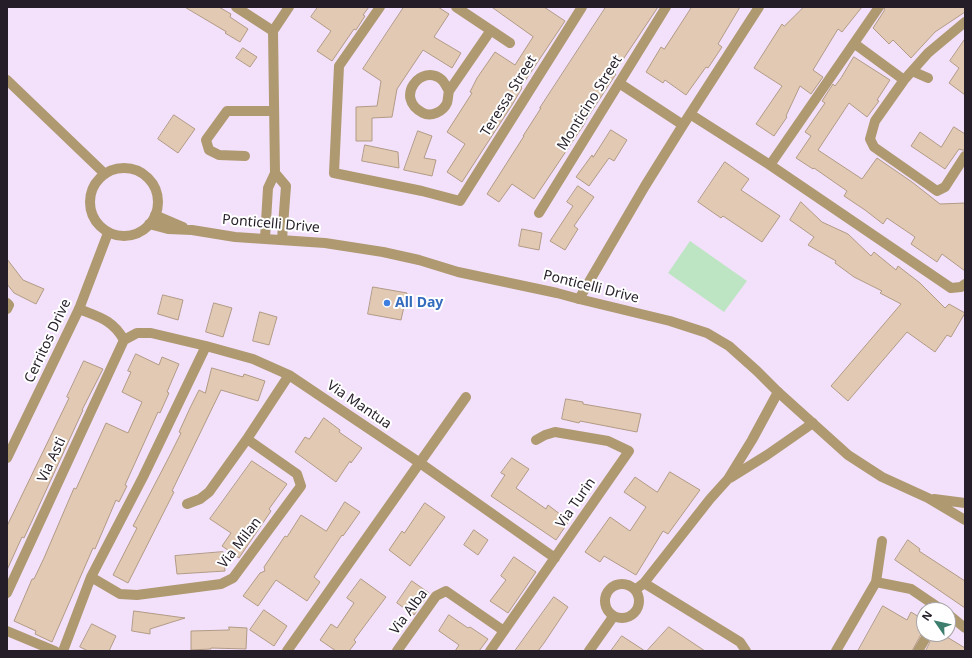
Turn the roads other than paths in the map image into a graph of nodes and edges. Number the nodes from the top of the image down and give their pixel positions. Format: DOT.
graph roads {
  1 [pos="236,7"];
  2 [pos="290,7"];
  3 [pos="380,7"];
  4 [pos="456,7"];
  5 [pos="582,7"];
  6 [pos="666,7"];
  7 [pos="759,7"];
  8 [pos="880,7"];
  9 [pos="965,22"];
  10 [pos="491,30"];
  11 [pos="273,31"];
  12 [pos="510,43"];
  13 [pos="855,44"];
  14 [pos="912,71"];
  15 [pos="928,78"];
  16 [pos="7,80"];
  17 [pos="904,80"];
  18 [pos="619,83"];
  19 [pos="449,91"];
  20 [pos="274,111"];
  21 [pos="690,114"];
  22 [pos="683,125"];
  23 [pos="245,156"];
  24 [pos="965,156"];
  25 [pos="770,165"];
  26 [pos="275,173"];
  27 [pos="105,174"];
  28 [pos="539,213"];
  29 [pos="155,215"];
  30 [pos="149,224"];
  31 [pos="192,230"];
  32 [pos="108,233"];
  33 [pos="265,238"];
  34 [pos="282,240"];
  35 [pos="965,284"];
  36 [pos="579,300"];
  37 [pos="7,303"];
  38 [pos="7,309"];
  39 [pos="79,309"];
  40 [pos="124,340"];
  41 [pos="206,346"];
  42 [pos="289,375"];
  43 [pos="778,392"];
  44 [pos="466,397"];
  45 [pos="813,423"];
  46 [pos="247,439"];
  47 [pos="536,440"];
  48 [pos="7,458"];
  49 [pos="420,463"];
  50 [pos="728,479"];
  51 [pos="928,498"];
  52 [pos="965,503"];
  53 [pos="187,504"];
  54 [pos="965,520"];
  55 [pos="882,541"];
  56 [pos="555,558"];
  57 [pos="91,577"];
  58 [pos="876,582"];
  59 [pos="644,583"];
  60 [pos="635,590"];
  61 [pos="7,593"];
  62 [pos="930,602"];
  63 [pos="613,617"];
  64 [pos="956,621"];
  65 [pos="965,628"];
  66 [pos="7,631"];
  67 [pos="504,631"];
  68 [pos="923,642"];
  69 [pos="55,651"];
  70 [pos="63,651"];
  71 [pos="287,651"];
  72 [pos="397,651"];
  73 [pos="490,651"];
  74 [pos="589,651"];
  75 [pos="746,651"];
  76 [pos="836,651"];
  77 [pos="918,651"];
  1 -- 11 [label="street"];
  2 -- 11 [label="street"];
  3 -- 5 [label="street, Teressa Street"];
  4 -- 10 [label="street"];
  6 -- 18 [label="street, Monticino Street"];
  7 -- 21 [label="street"];
  8 -- 13 [label="street"];
  9 -- 14 [label="street"];
  10 -- 12 [label="street"];
  10 -- 19 [label="street"];
  11 -- 20 [label="street"];
  13 -- 17 [label="street"];
  13 -- 25 [label="street"];
  14 -- 15 [label="street"];
  14 -- 17 [label="street"];
  16 -- 27 [label="street"];
  17 -- 24 [label="street"];
  18 -- 22 [label="street"];
  18 -- 28 [label="street, Monticino Street"];
  20 -- 23 [label="street"];
  20 -- 26 [label="street"];
  21 -- 22 [label="street"];
  21 -- 25 [label="street"];
  22 -- 36 [label="street"];
  25 -- 35 [label="street"];
  26 -- 33 [label="street"];
  26 -- 34 [label="street"];
  27 -- 29 [label="street"];
  27 -- 32 [label="street"];
  29 -- 30 [label="street"];
  29 -- 31 [label="street, Ponticelli Drive"];
  30 -- 31 [label="street, Ponticelli Drive"];
  30 -- 32 [label="street"];
  31 -- 33 [label="street, Ponticelli Drive"];
  32 -- 39 [label="street, Cerritos Drive"];
  33 -- 34 [label="street, Ponticelli Drive"];
  34 -- 36 [label="street, Ponticelli Drive"];
  36 -- 43 [label="street, Ponticelli Drive"];
  37 -- 38 [label="street"];
  39 -- 40 [label="street"];
  39 -- 48 [label="street, Cerritos Drive"];
  40 -- 41 [label="street, Via Mantua"];
  40 -- 61 [label="street, Via Asti"];
  41 -- 42 [label="street, Via Mantua"];
  41 -- 57 [label="street"];
  42 -- 46 [label="street"];
  42 -- 49 [label="street, Via Mantua"];
  43 -- 45 [label="street, Ponticelli Drive"];
  43 -- 50 [label="street"];
  44 -- 49 [label="street"];
  45 -- 50 [label="street"];
  45 -- 51 [label="street, Ponticelli Drive"];
  46 -- 53 [label="street"];
  46 -- 57 [label="street, Via Milan"];
  47 -- 56 [label="street, Via Turin"];
  49 -- 56 [label="street, Via Mantua"];
  49 -- 71 [label="street"];
  50 -- 59 [label="street"];
  51 -- 52 [label="street, Ponticelli Drive"];
  51 -- 54 [label="street, Ponticelli Drive"];
  55 -- 58 [label="street"];
  56 -- 67 [label="street, Via Turin"];
  57 -- 70 [label="street"];
  58 -- 62 [label="street"];
  58 -- 76 [label="street"];
  59 -- 60 [label="street"];
  59 -- 75 [label="street"];
  60 -- 63 [label="street"];
  60 -- 63 [label="street"];
  63 -- 74 [label="street"];
  64 -- 65 [label="street"];
  66 -- 69 [label="street"];
  67 -- 72 [label="street, Via Alba"];
  67 -- 73 [label="street, Via Turin"];
  68 -- 77 [label="street"];
}
